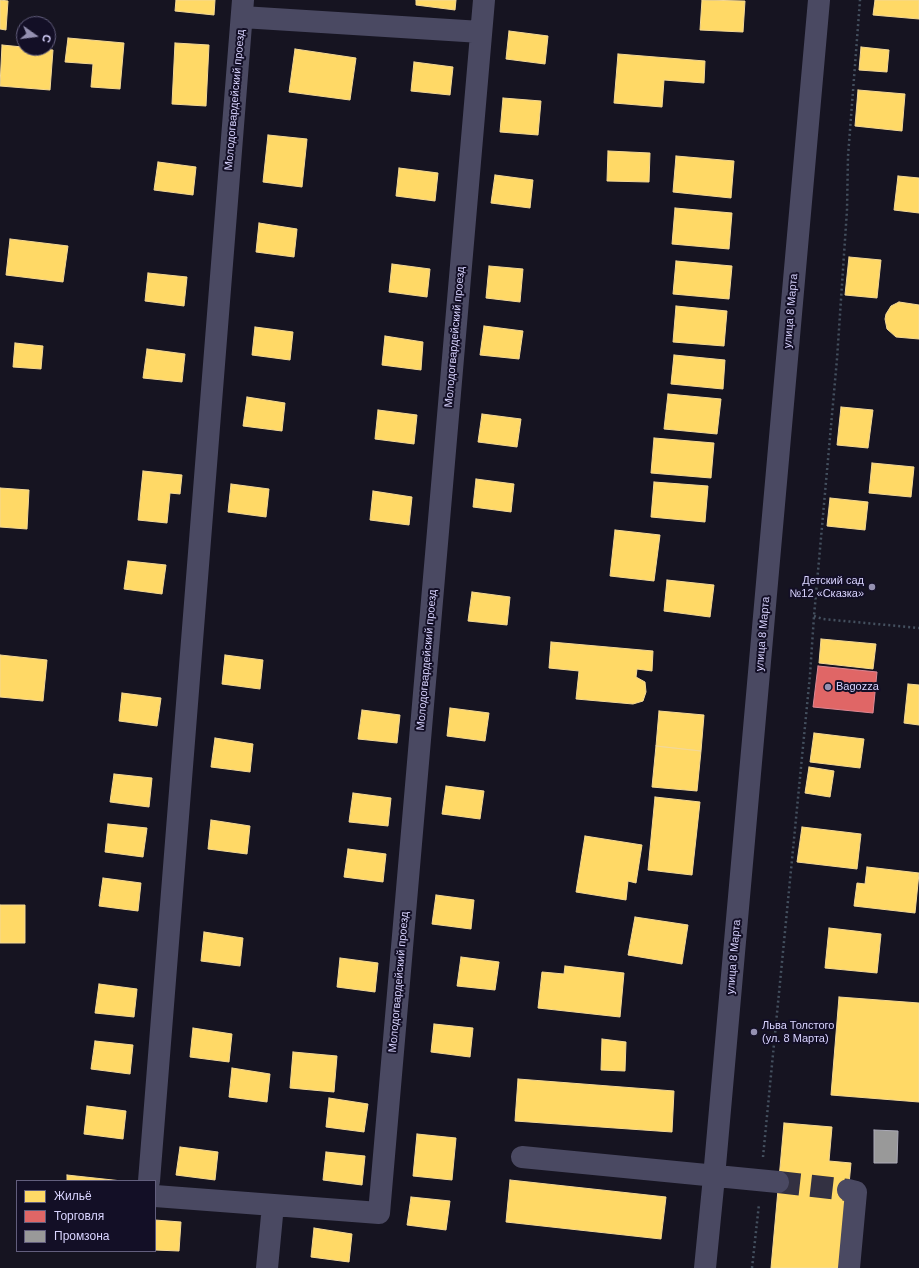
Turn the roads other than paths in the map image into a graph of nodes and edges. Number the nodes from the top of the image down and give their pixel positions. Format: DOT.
graph roads {
  1 [pos="484,0"];
  2 [pos="819,0"];
  3 [pos="242,9"];
  4 [pos="481,32"];
  5 [pos="522,1157"];
  6 [pos="714,1177"];
  7 [pos="149,1180"];
  8 [pos="770,1181"];
  9 [pos="848,1190"];
  10 [pos="156,1196"];
  11 [pos="273,1205"];
  12 [pos="267,1268"];
  13 [pos="705,1268"];
  14 [pos="849,1268"];
  1 -- 4 [label="street, Молодогвардейский проезд"];
  2 -- 6 [label="street, улица 8 Марта"];
  3 -- 4 [label="street"];
  3 -- 7 [label="street, Молодогвардейский проезд"];
  4 -- 11 [label="street, Молодогвардейский проезд"];
  5 -- 6 [label="street"];
  6 -- 8 [label="street"];
  6 -- 13 [label="street, улица 8 Марта"];
  9 -- 14 [label="street"];
  10 -- 11 [label="street, Молодогвардейский проезд"];
  11 -- 12 [label="street"];
}
